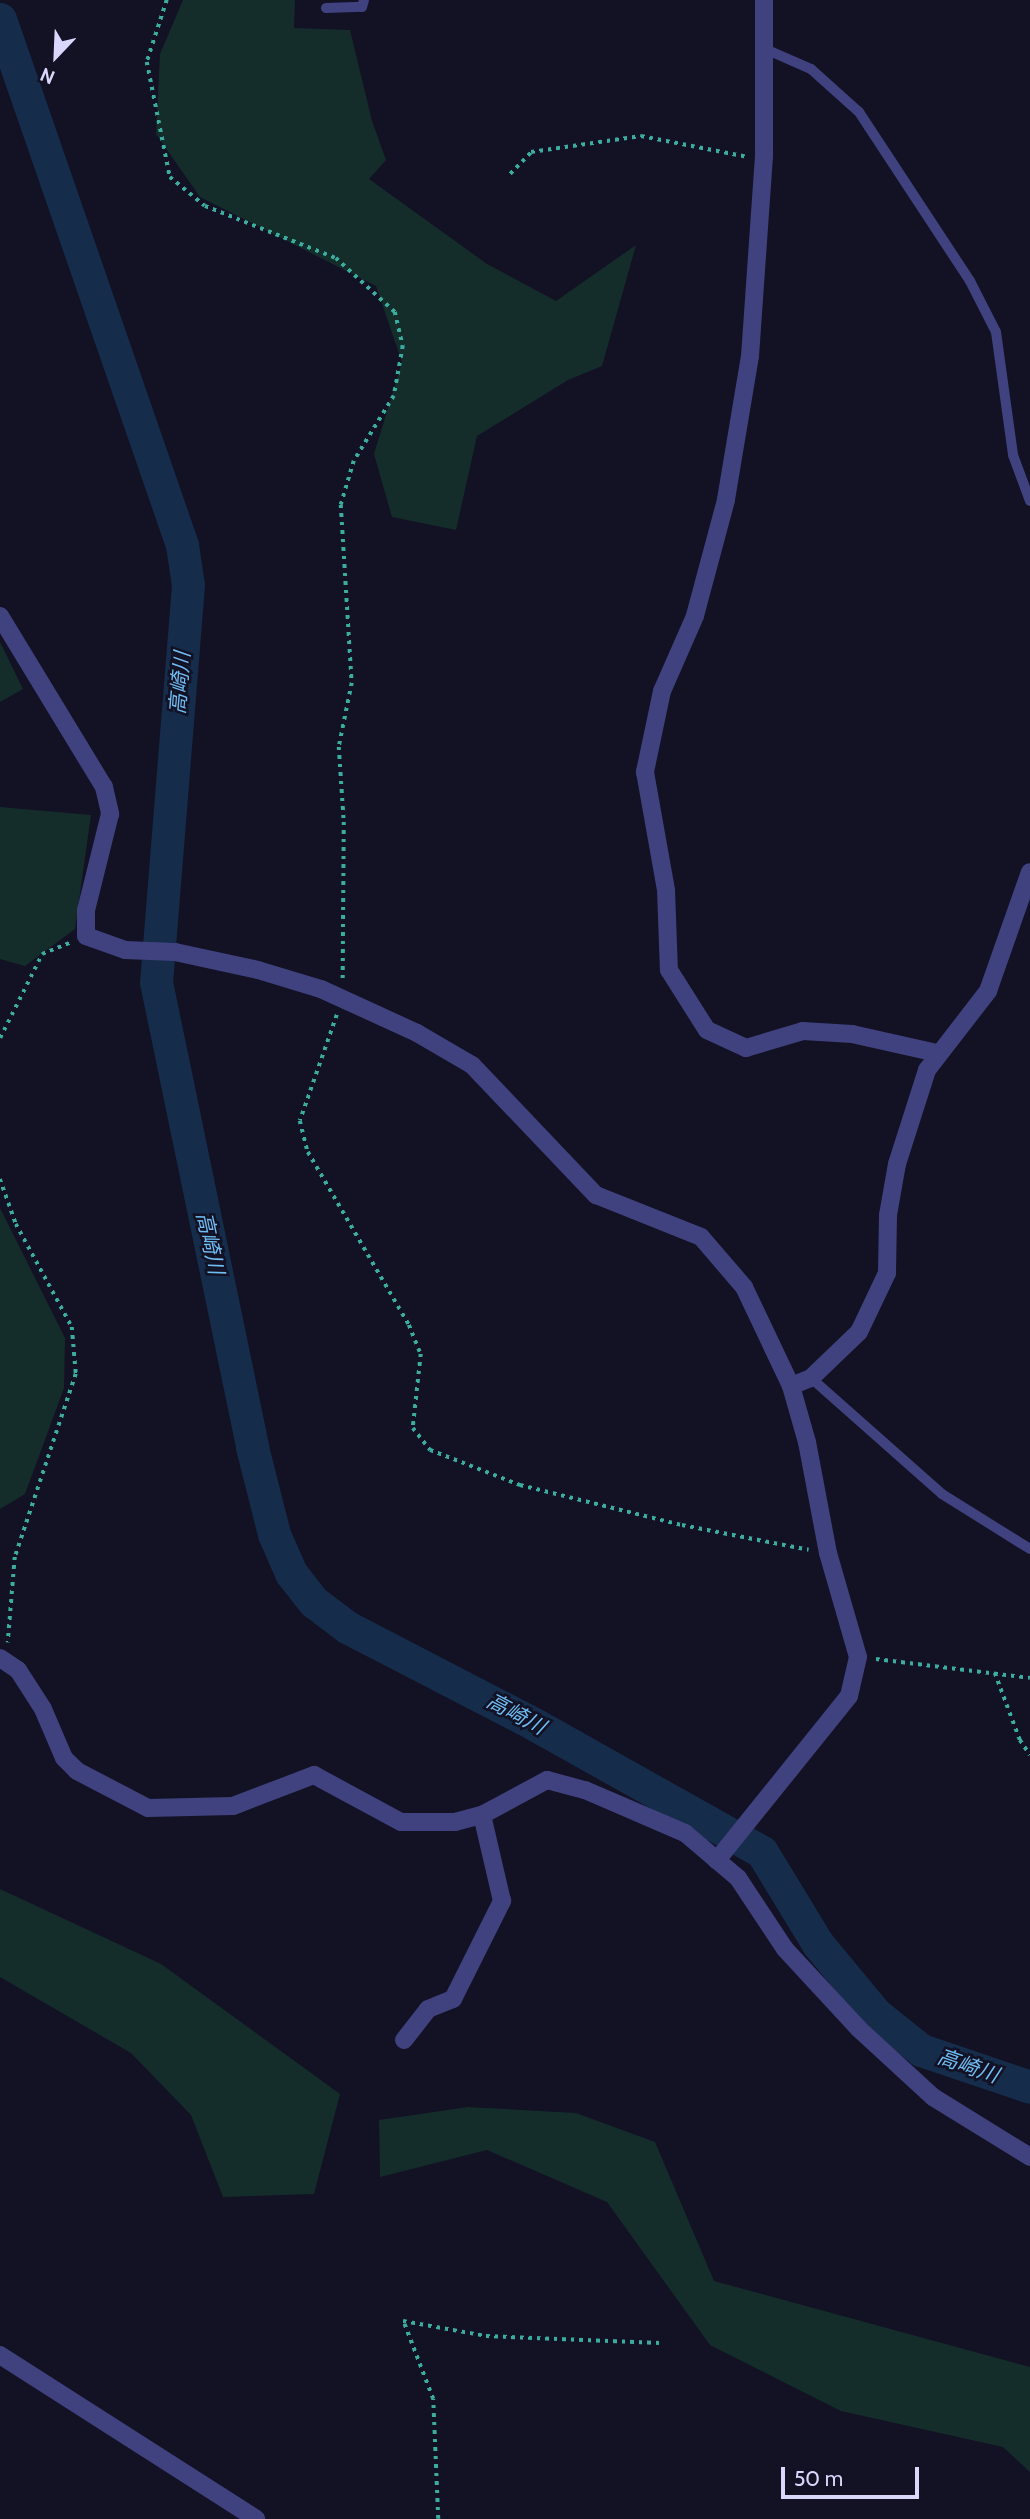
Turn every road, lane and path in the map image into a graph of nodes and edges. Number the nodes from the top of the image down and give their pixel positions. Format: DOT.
graph roads {
  1 [pos="167,0"];
  2 [pos="364,0"];
  3 [pos="764,0"];
  4 [pos="326,8"];
  5 [pos="763,48"];
  6 [pos="763,161"];
  7 [pos="510,174"];
  8 [pos="1030,501"];
  9 [pos="0,615"];
  10 [pos="1030,872"];
  11 [pos="86,936"];
  12 [pos="343,999"];
  13 [pos="0,1038"];
  14 [pos="937,1054"];
  15 [pos="0,1179"];
  16 [pos="811,1378"];
  17 [pos="791,1386"];
  18 [pos="1030,1549"];
  19 [pos="828,1553"];
  20 [pos="858,1657"];
  21 [pos="4,1659"];
  22 [pos="995,1673"];
  23 [pos="1030,1678"];
  24 [pos="1030,1755"];
  25 [pos="482,1815"];
  26 [pos="718,1860"];
  27 [pos="404,2039"];
  28 [pos="1030,2157"];
  29 [pos="660,2343"];
  30 [pos="0,2355"];
  31 [pos="256,2519"];
  32 [pos="438,2519"];
  1 -- 12 [label="path"];
  2 -- 4 [label="lane"];
  3 -- 5 [label="street"];
  5 -- 6 [label="street"];
  5 -- 8 [label="lane"];
  6 -- 7 [label="path"];
  6 -- 14 [label="street"];
  9 -- 11 [label="street"];
  10 -- 14 [label="street"];
  11 -- 12 [label="street"];
  11 -- 13 [label="path"];
  12 -- 17 [label="street"];
  12 -- 19 [label="path"];
  14 -- 16 [label="street"];
  15 -- 21 [label="path"];
  16 -- 17 [label="street"];
  16 -- 18 [label="lane"];
  17 -- 19 [label="street"];
  19 -- 20 [label="street"];
  20 -- 22 [label="path"];
  20 -- 26 [label="street"];
  21 -- 25 [label="street"];
  22 -- 23 [label="path"];
  22 -- 24 [label="path"];
  25 -- 26 [label="street"];
  25 -- 27 [label="street"];
  26 -- 28 [label="street"];
  29 -- 32 [label="path"];
  30 -- 31 [label="street"];
}
